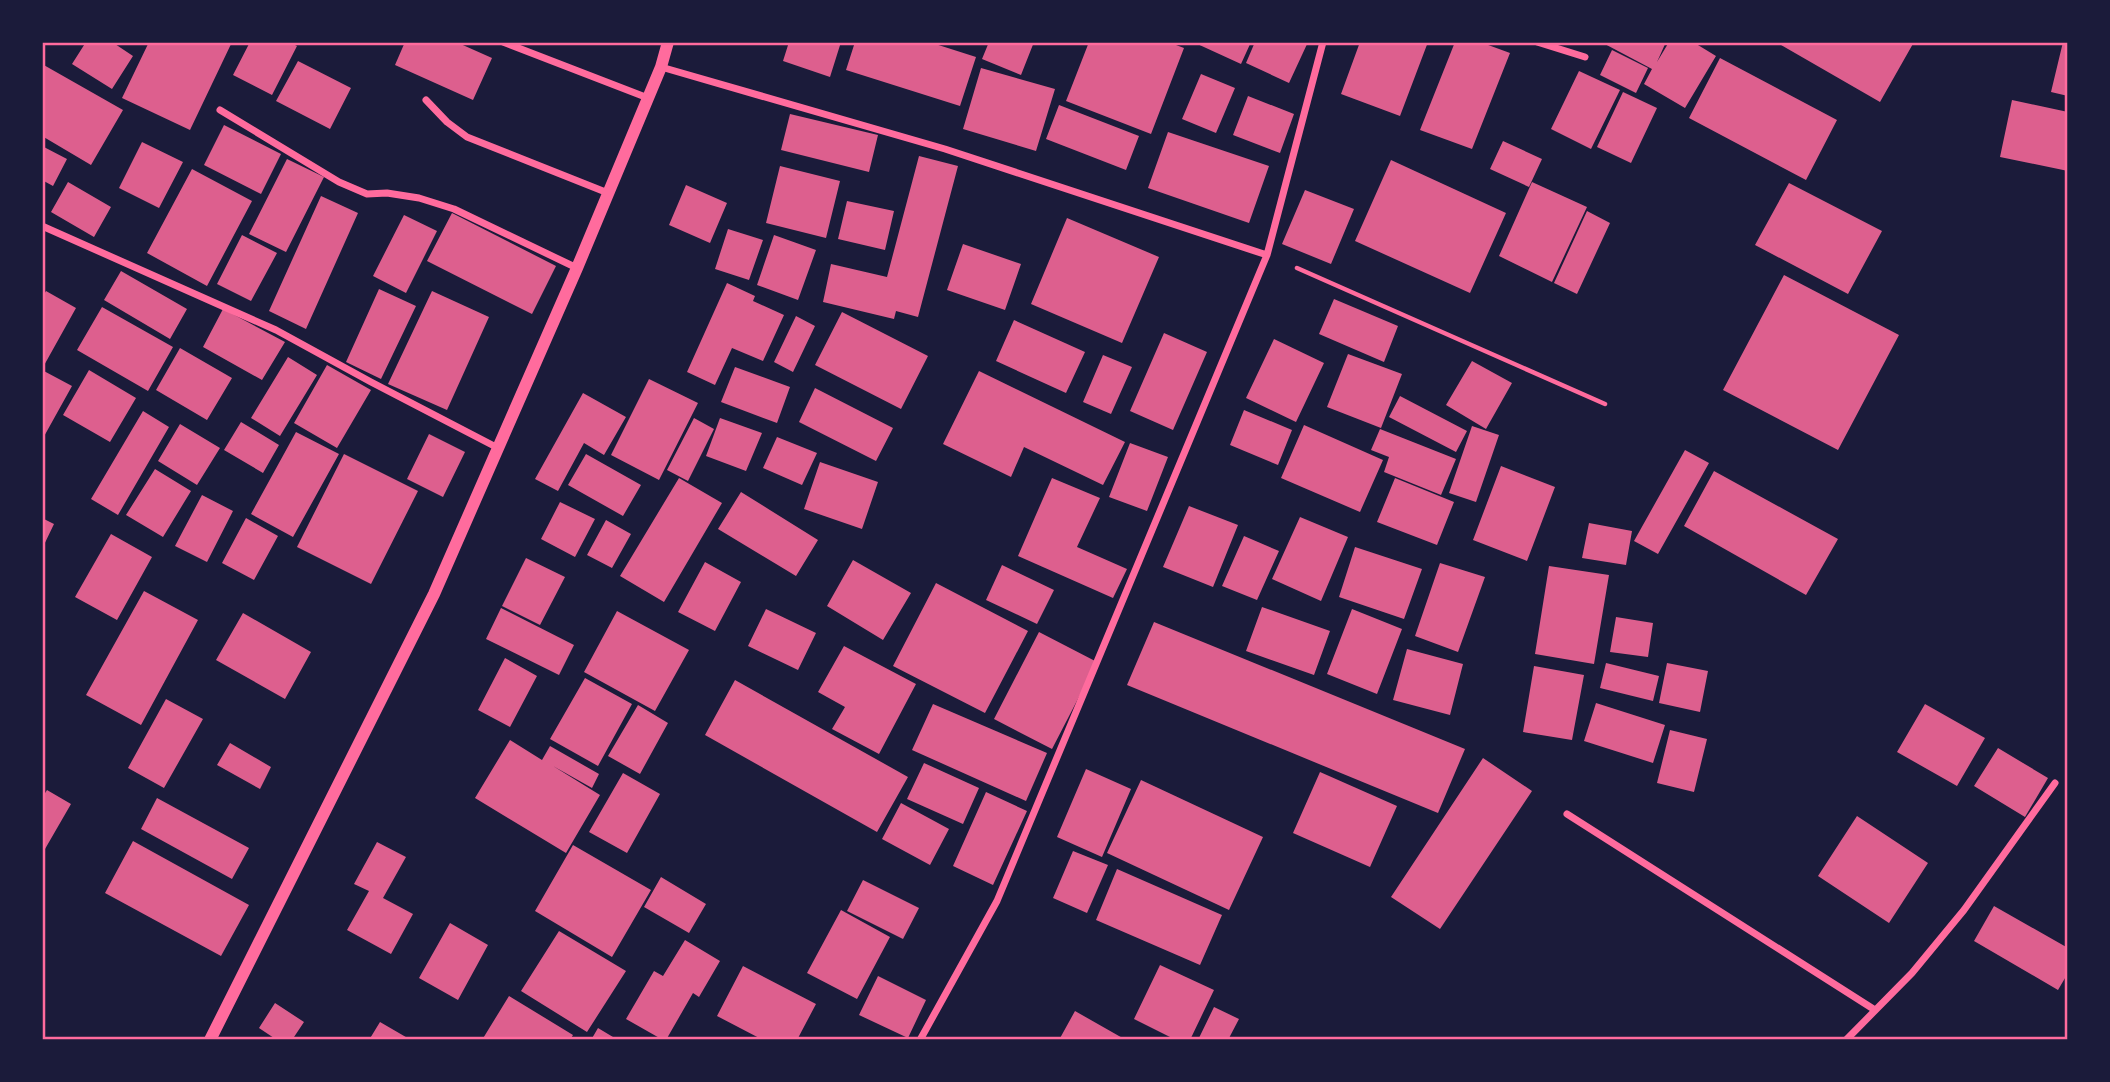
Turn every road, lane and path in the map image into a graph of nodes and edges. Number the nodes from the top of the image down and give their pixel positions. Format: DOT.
graph roads {
  1 [pos="503,42"];
  2 [pos="668,42"];
  3 [pos="1323,42"];
  4 [pos="1537,42"];
  5 [pos="1585,57"];
  6 [pos="661,67"];
  7 [pos="648,98"];
  8 [pos="426,100"];
  9 [pos="220,110"];
  10 [pos="608,193"];
  11 [pos="42,226"];
  12 [pos="1267,255"];
  13 [pos="577,268"];
  14 [pos="1605,404"];
  15 [pos="498,448"];
  16 [pos="2055,783"];
  17 [pos="1567,814"];
  18 [pos="1875,1010"];
  19 [pos="210,1040"];
  20 [pos="920,1040"];
  21 [pos="1846,1040"];
  1 -- 7 [label="street"];
  2 -- 6 [label="street"];
  3 -- 12 [label="street"];
  4 -- 5 [label="street"];
  6 -- 7 [label="street"];
  6 -- 12 [label="street"];
  7 -- 10 [label="street"];
  8 -- 10 [label="street"];
  9 -- 13 [label="street"];
  10 -- 13 [label="street"];
  11 -- 15 [label="street"];
  12 -- 14 [label="path"];
  12 -- 20 [label="street"];
  13 -- 15 [label="street"];
  15 -- 19 [label="street"];
  16 -- 18 [label="street"];
  17 -- 18 [label="street"];
  18 -- 21 [label="street"];
}
